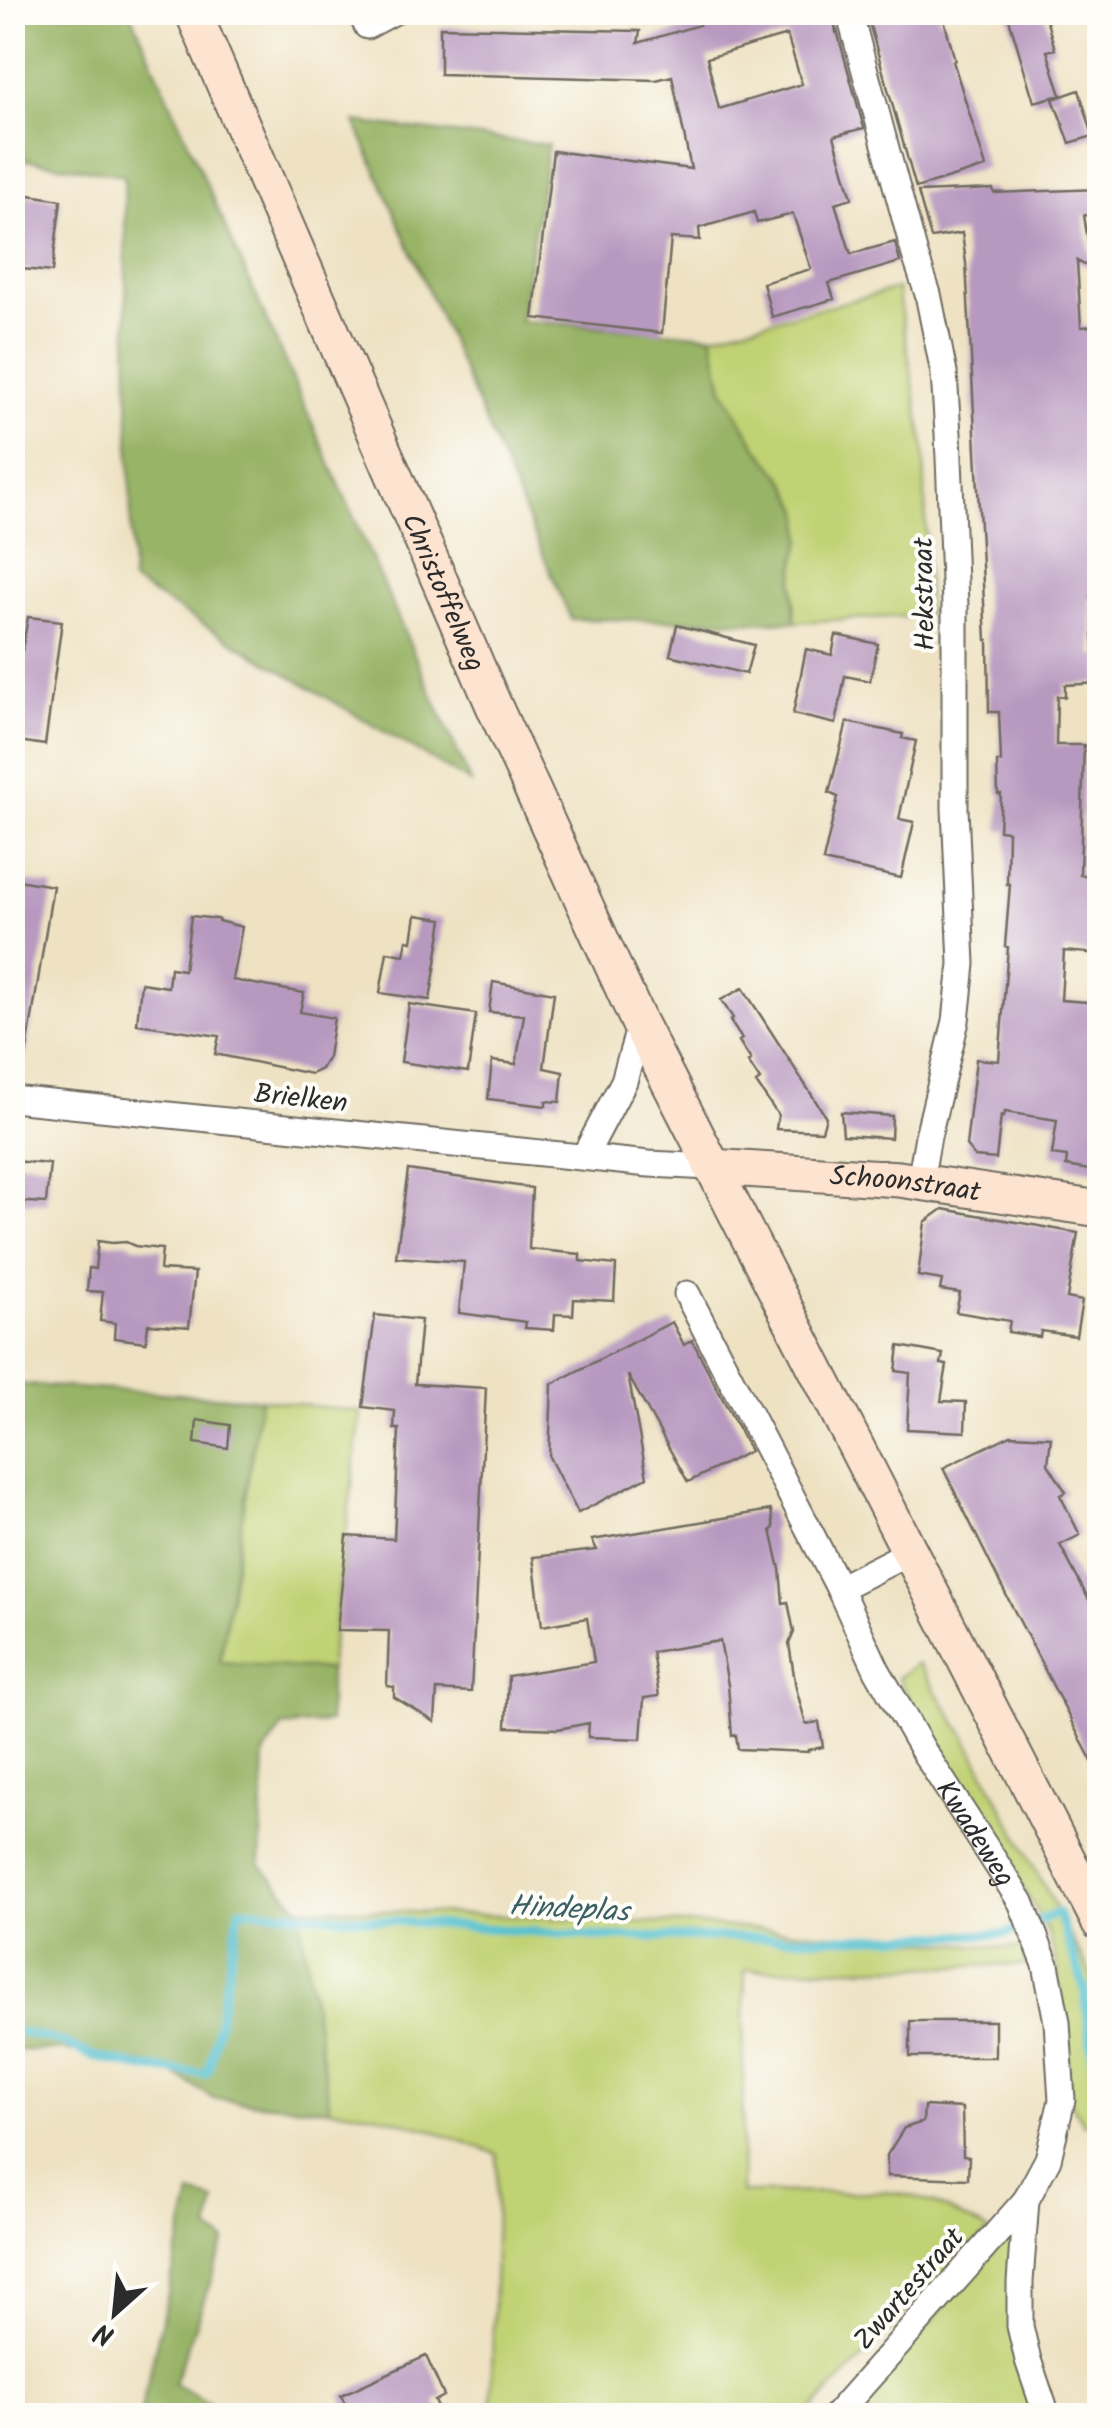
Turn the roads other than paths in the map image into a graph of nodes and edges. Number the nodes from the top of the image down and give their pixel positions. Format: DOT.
graph roads {
  1 [pos="193,12"];
  2 [pos="360,12"];
  3 [pos="393,12"];
  4 [pos="849,12"];
  5 [pos="640,1025"];
  6 [pos="12,1099"];
  7 [pos="584,1157"];
  8 [pos="712,1167"];
  9 [pos="920,1182"];
  10 [pos="1100,1209"];
  11 [pos="686,1294"];
  12 [pos="910,1552"];
  13 [pos="839,1588"];
  14 [pos="1100,1923"];
  15 [pos="1026,2200"];
  16 [pos="836,2416"];
  17 [pos="1047,2416"];
  1 -- 5 [label="main road, Christoffelweg"];
  2 -- 3 [label="street"];
  4 -- 9 [label="street, Hekstraat"];
  5 -- 7 [label="street"];
  5 -- 8 [label="main road, Christoffelweg"];
  6 -- 7 [label="street, Brielken"];
  7 -- 8 [label="street, Brielken"];
  8 -- 9 [label="main road, Schoonstraat"];
  8 -- 12 [label="main road"];
  9 -- 10 [label="main road, Schoonstraat"];
  11 -- 13 [label="street, Kwadeweg"];
  12 -- 13 [label="street"];
  12 -- 14 [label="main road"];
  13 -- 15 [label="street, Kwadeweg"];
  15 -- 16 [label="street, Zwartestraat"];
  15 -- 17 [label="street, Kwadeweg"];
}
